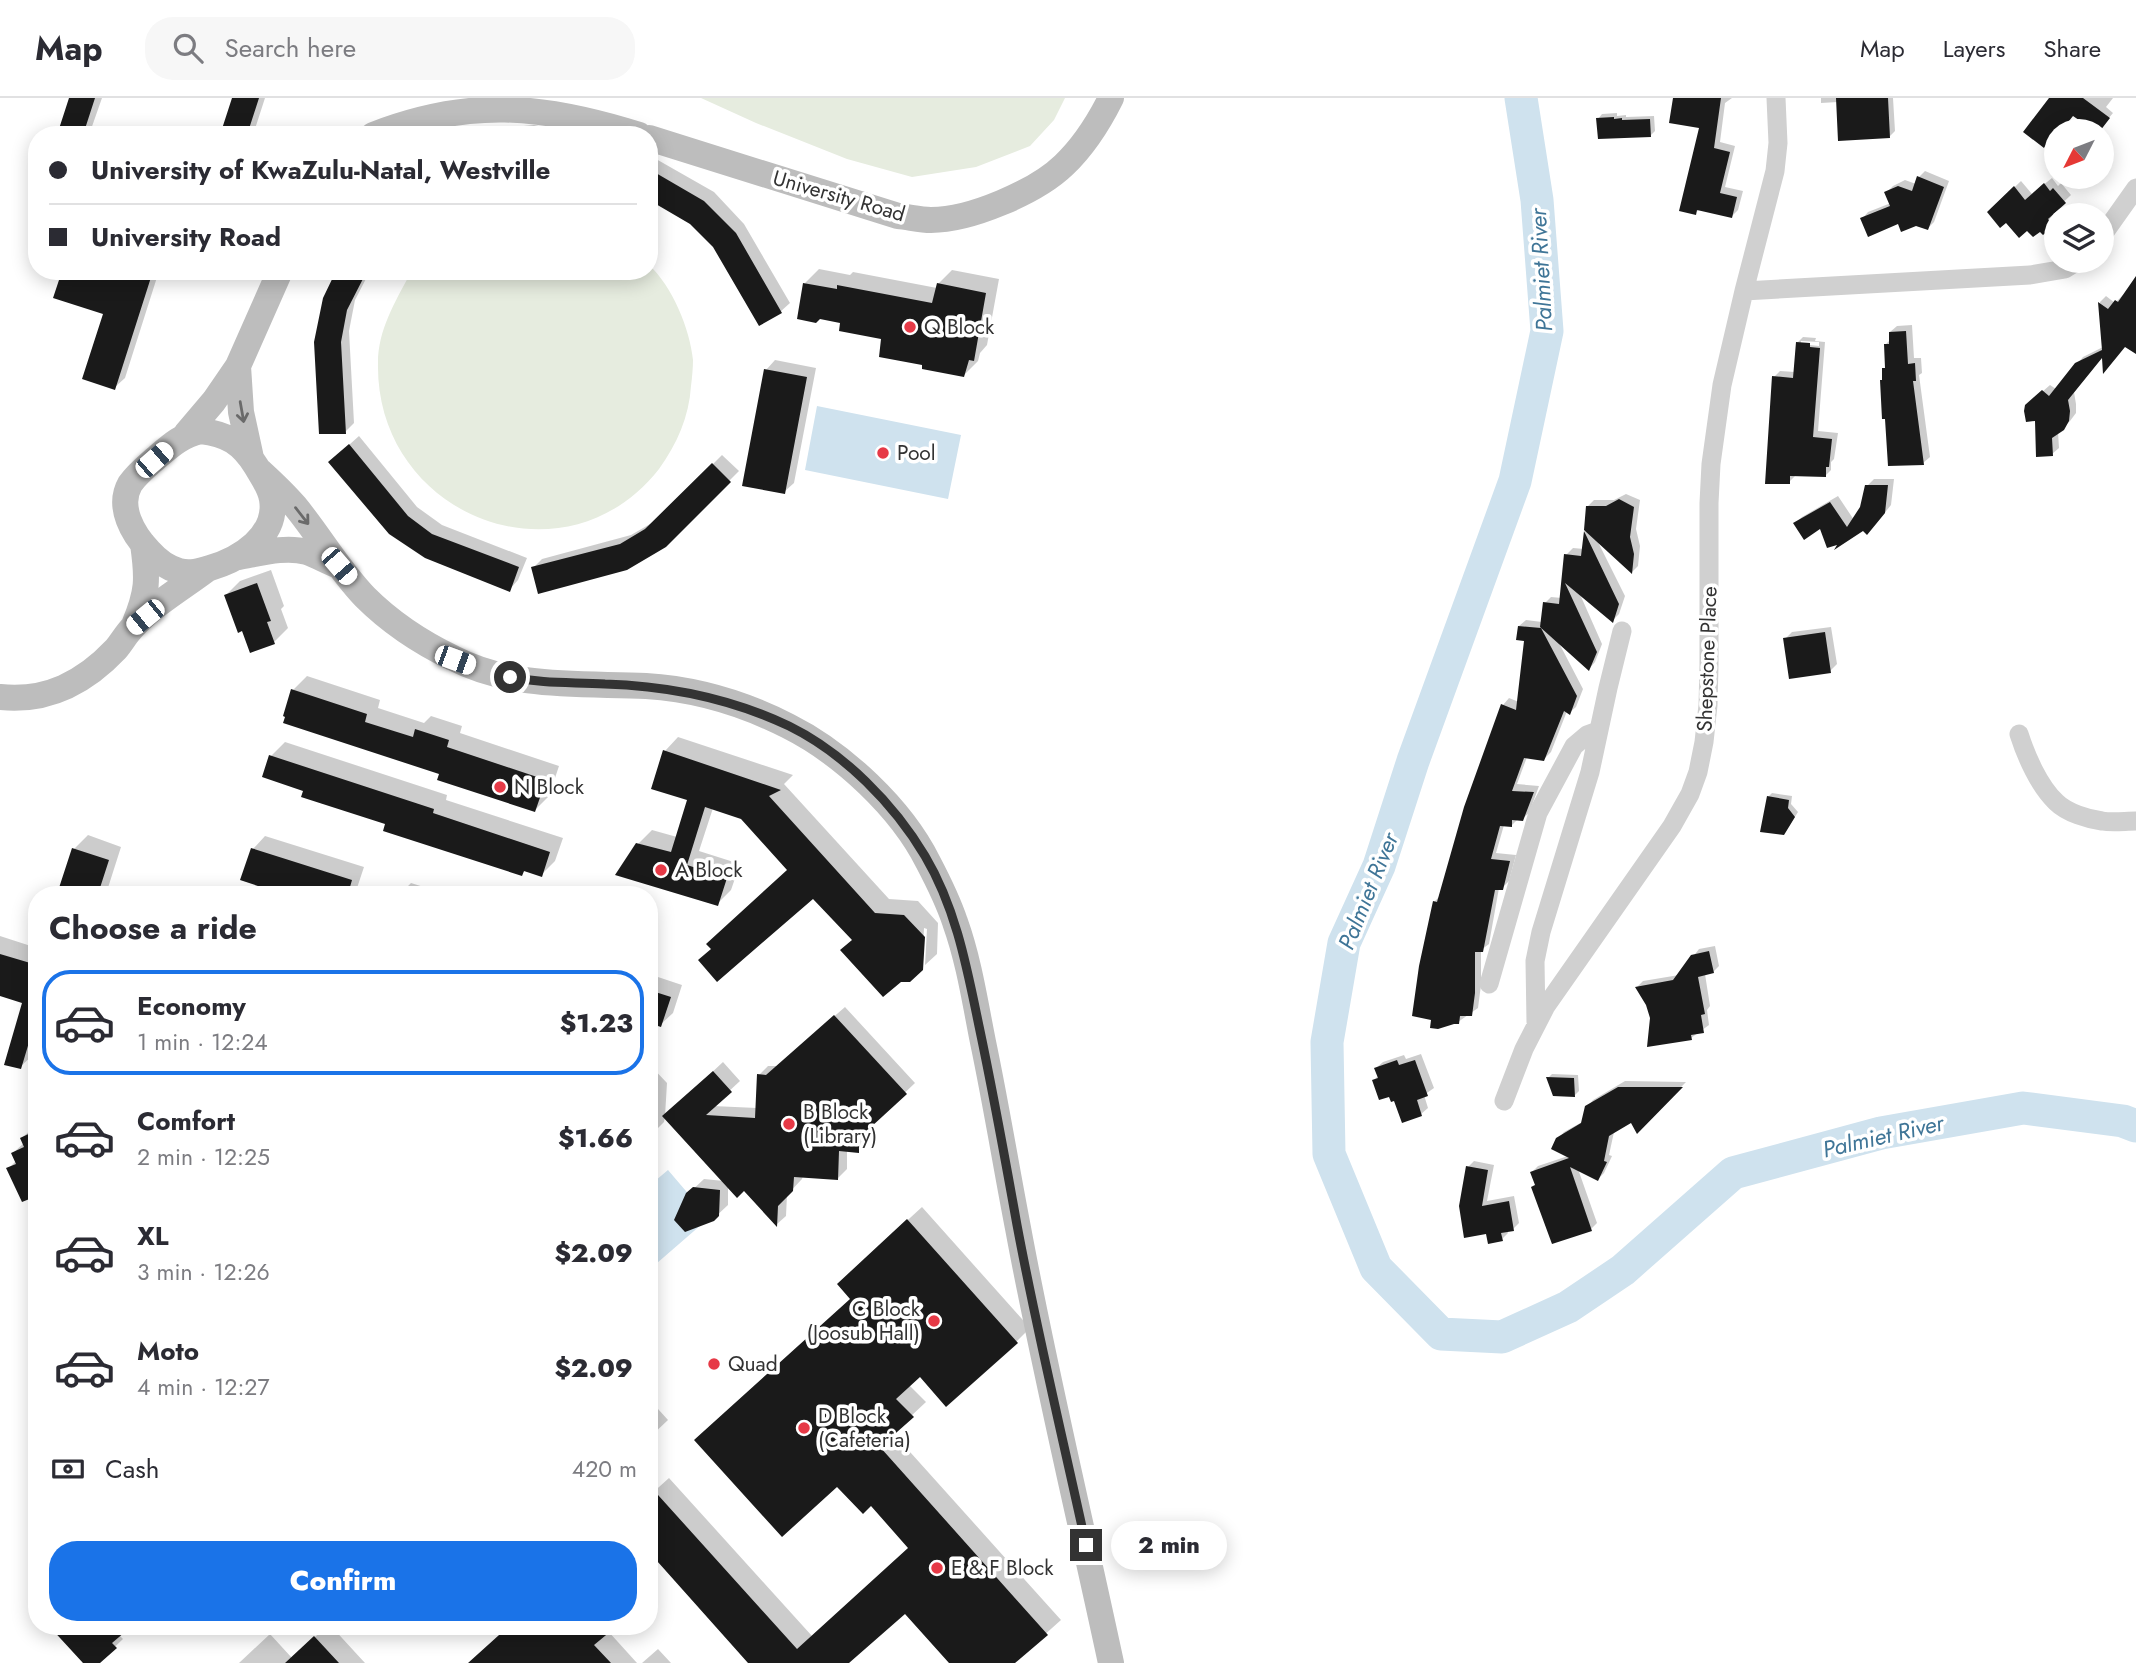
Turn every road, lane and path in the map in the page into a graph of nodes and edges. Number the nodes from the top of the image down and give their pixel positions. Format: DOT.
graph roads {
  1 [pos="1111,98"];
  2 [pos="1776,98"];
  3 [pos="390,126"];
  4 [pos="610,126"];
  5 [pos="658,141"];
  6 [pos="2136,188"];
  7 [pos="2114,219"];
  8 [pos="2044,273"];
  9 [pos="276,280"];
  10 [pos="1744,291"];
  11 [pos="238,366"];
  12 [pos="186,434"];
  13 [pos="255,465"];
  14 [pos="143,544"];
  15 [pos="239,557"];
  16 [pos="339,566"];
  17 [pos="207,569"];
  18 [pos="133,626"];
  19 [pos="1622,631"];
  20 [pos="0,697"];
  21 [pos="1598,731"];
  22 [pos="2019,734"];
  23 [pos="2136,821"];
  24 [pos="1489,984"];
  25 [pos="1536,1023"];
  26 [pos="1504,1101"];
  27 [pos="1111,1663"];
  1 -- 5 [label="street, University Road"];
  2 -- 10 [label="street, Shepstone Place"];
  3 -- 4 [label="street"];
  6 -- 7 [label="street"];
  8 -- 10 [label="street"];
  9 -- 11 [label="street"];
  10 -- 25 [label="street, Shepstone Place"];
  11 -- 12 [label="street"];
  11 -- 13 [label="street, one-way"];
  12 -- 13 [label="street"];
  12 -- 14 [label="street"];
  13 -- 15 [label="street"];
  13 -- 16 [label="street, one-way"];
  14 -- 17 [label="street"];
  14 -- 18 [label="street"];
  15 -- 16 [label="street"];
  15 -- 17 [label="street"];
  16 -- 27 [label="street"];
  17 -- 18 [label="street"];
  18 -- 20 [label="street"];
  19 -- 21 [label="street"];
  21 -- 24 [label="street"];
  21 -- 25 [label="street"];
  22 -- 23 [label="street"];
  25 -- 26 [label="street, Shepstone Place"];
}
